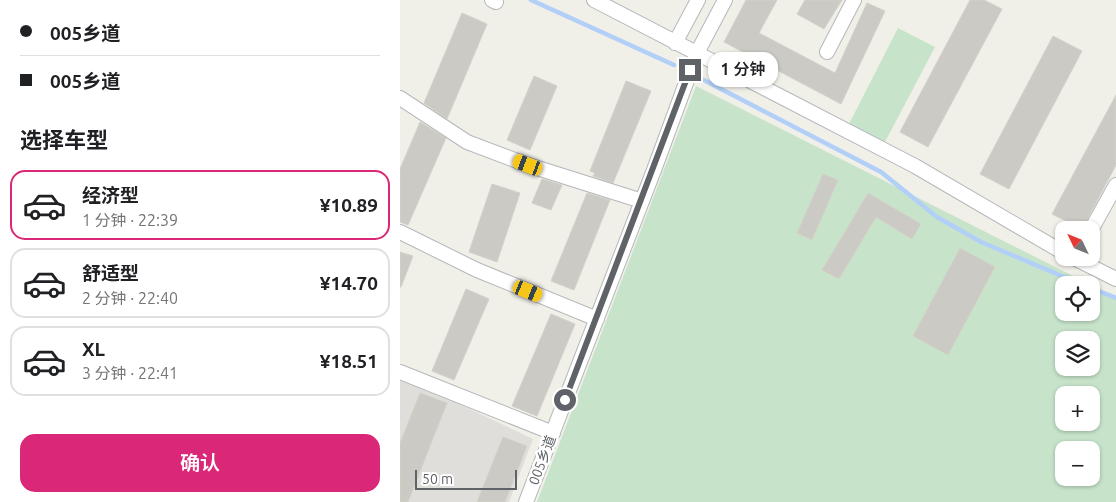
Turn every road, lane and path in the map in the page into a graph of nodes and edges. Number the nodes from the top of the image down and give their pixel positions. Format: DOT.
graph roads {
  1 [pos="594,0"];
  2 [pos="698,0"];
  3 [pos="725,0"];
  4 [pos="854,0"];
  5 [pos="675,43"];
  6 [pos="827,52"];
  7 [pos="697,53"];
  8 [pos="400,98"];
  9 [pos="1116,185"];
  10 [pos="642,201"];
  11 [pos="1096,221"];
  12 [pos="400,232"];
  13 [pos="1055,246"];
  14 [pos="1091,266"];
  15 [pos="1116,279"];
  16 [pos="597,319"];
  17 [pos="400,372"];
  18 [pos="553,433"];
  19 [pos="526,502"];
  1 -- 5 [label="street"];
  2 -- 5 [label="street"];
  3 -- 7 [label="street, 005乡道"];
  4 -- 6 [label="street"];
  5 -- 7 [label="street"];
  7 -- 10 [label="street, 005乡道"];
  7 -- 13 [label="street"];
  8 -- 10 [label="street"];
  9 -- 11 [label="street"];
  10 -- 16 [label="street, 005乡道"];
  12 -- 16 [label="street"];
  14 -- 15 [label="street"];
  16 -- 18 [label="street, 005乡道"];
  17 -- 18 [label="street"];
  18 -- 19 [label="street, 005乡道"];
}
